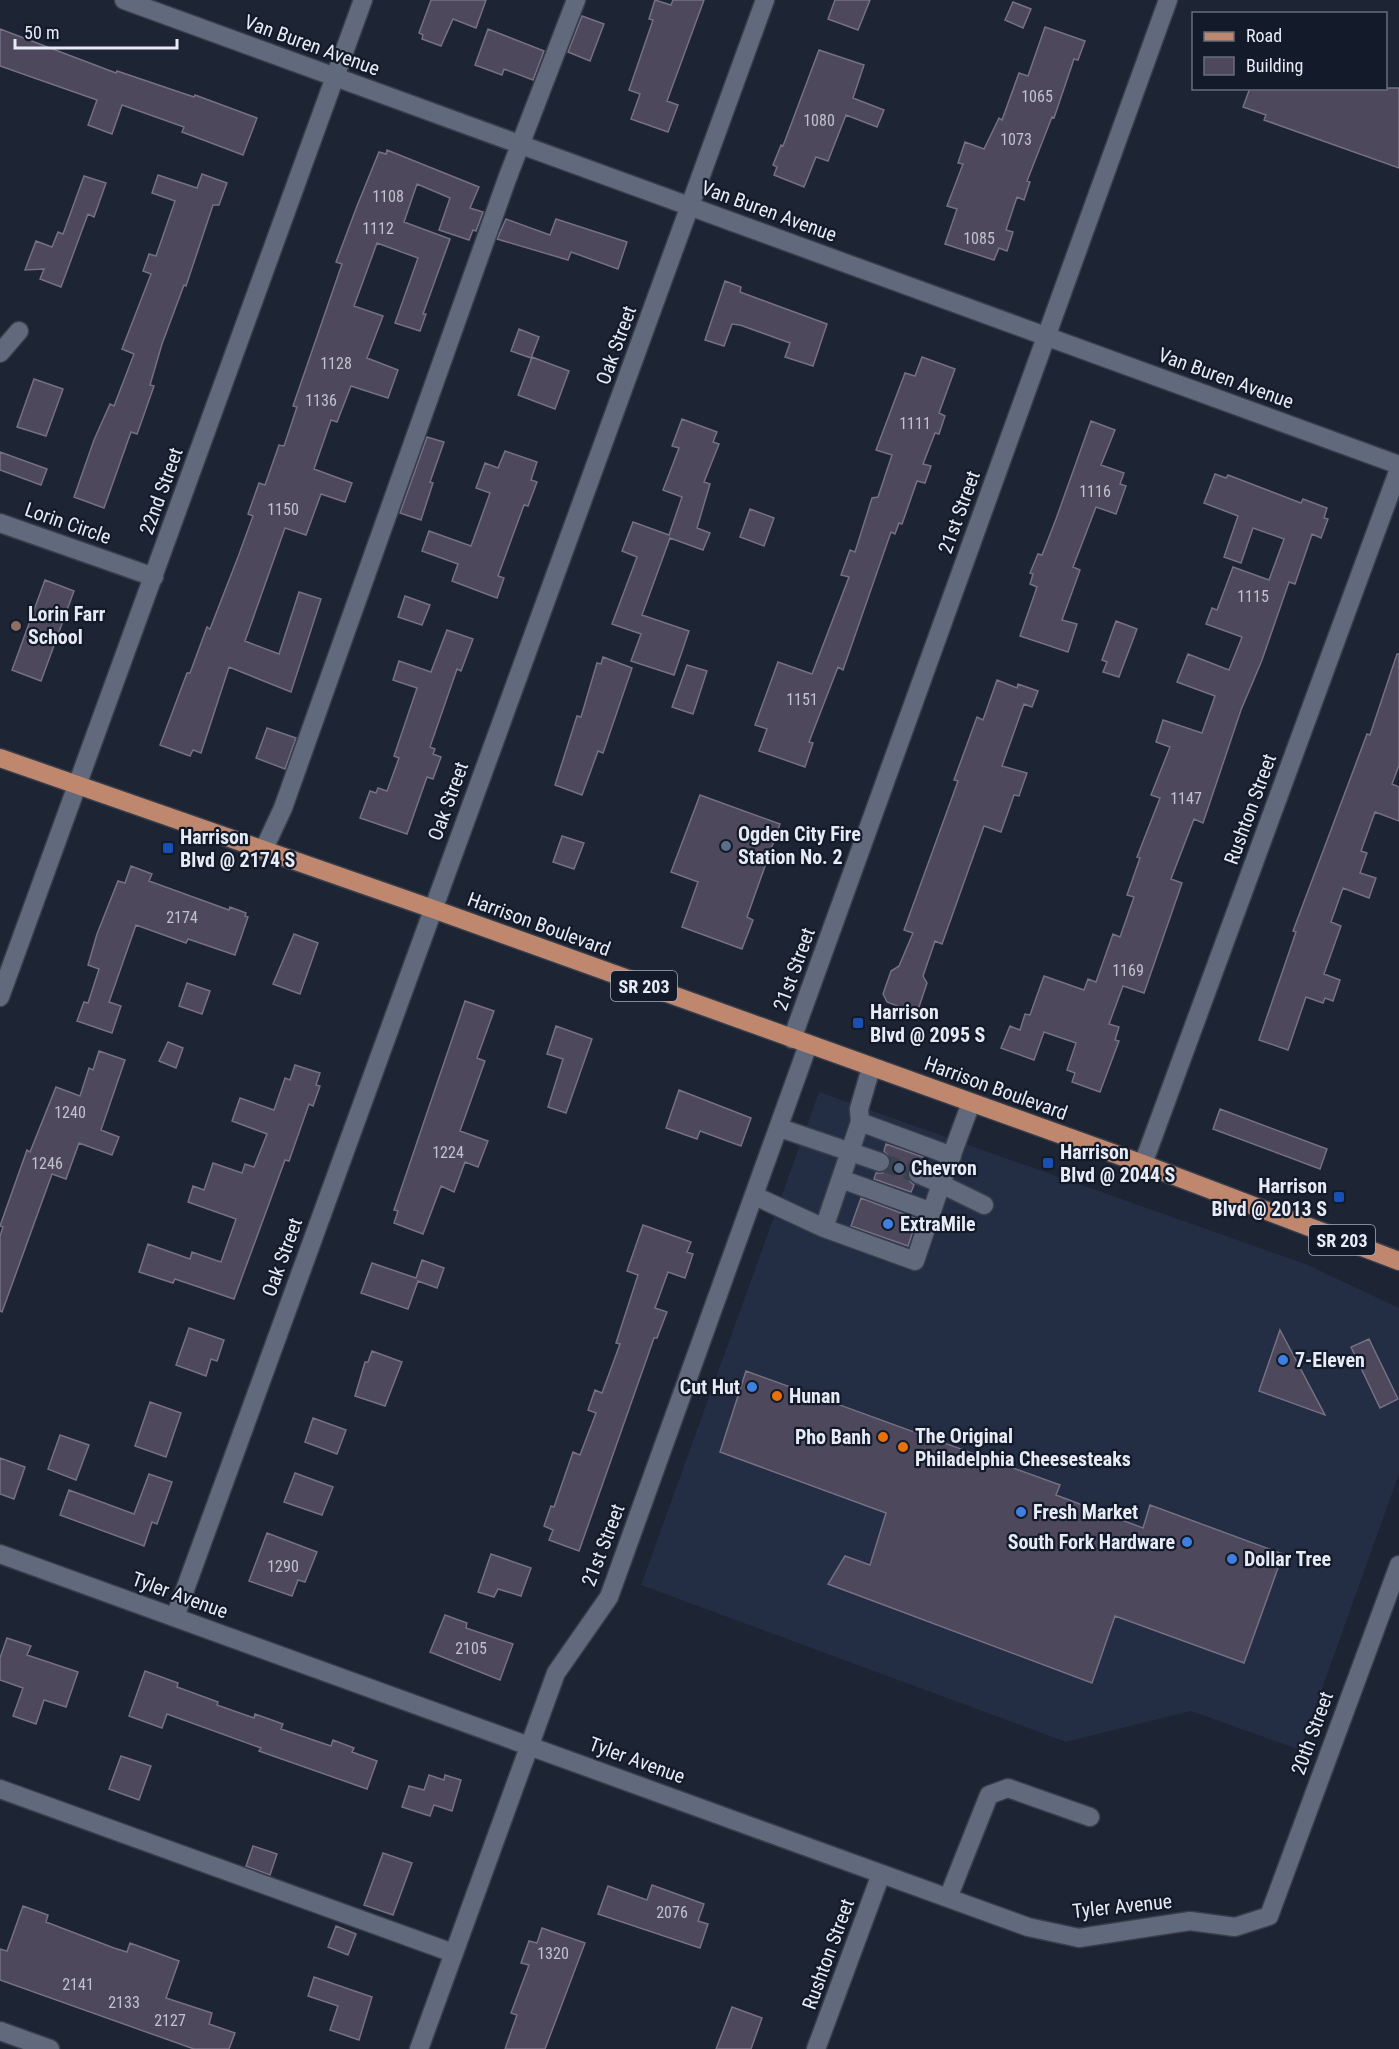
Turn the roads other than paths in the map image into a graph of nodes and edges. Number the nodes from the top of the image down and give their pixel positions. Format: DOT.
graph roads {
  1 [pos="124,0"];
  2 [pos="363,0"];
  3 [pos="576,0"];
  4 [pos="765,0"];
  5 [pos="1168,0"];
  6 [pos="335,77"];
  7 [pos="521,145"];
  8 [pos="691,207"];
  9 [pos="19,331"];
  10 [pos="1047,336"];
  11 [pos="0,353"];
  12 [pos="1399,467"];
  13 [pos="0,523"];
  14 [pos="154,577"];
  15 [pos="0,758"];
  16 [pos="77,786"];
  17 [pos="263,850"];
  18 [pos="433,909"];
  19 [pos="0,997"];
  20 [pos="800,1042"];
  21 [pos="871,1068"];
  22 [pos="971,1103"];
  23 [pos="860,1122"];
  24 [pos="780,1128"];
  25 [pos="850,1151"];
  26 [pos="952,1156"];
  27 [pos="880,1162"];
  28 [pos="1143,1164"];
  29 [pos="918,1174"];
  30 [pos="841,1179"];
  31 [pos="941,1184"];
  32 [pos="755,1196"];
  33 [pos="984,1205"];
  34 [pos="932,1212"];
  35 [pos="825,1228"];
  36 [pos="1399,1261"];
  37 [pos="0,1554"];
  38 [pos="1399,1565"];
  39 [pos="175,1617"];
  40 [pos="530,1744"];
  41 [pos="0,1788"];
  42 [pos="1090,1817"];
  43 [pos="881,1874"];
  44 [pos="948,1898"];
  45 [pos="1269,1916"];
  46 [pos="453,1953"];
  47 [pos="0,2031"];
  48 [pos="50,2049"];
  49 [pos="418,2049"];
  50 [pos="816,2049"];
  1 -- 6 [label="street, Van Buren Avenue"];
  2 -- 6 [label="street, 22nd Street"];
  3 -- 7 [label="street"];
  4 -- 8 [label="street, Oak Street"];
  5 -- 10 [label="street, 21st Street"];
  6 -- 7 [label="street, Van Buren Avenue"];
  6 -- 14 [label="street, 22nd Street"];
  7 -- 8 [label="street, Van Buren Avenue"];
  7 -- 17 [label="street"];
  8 -- 10 [label="street, Van Buren Avenue"];
  8 -- 18 [label="street, Oak Street"];
  9 -- 11 [label="street"];
  10 -- 12 [label="street, Van Buren Avenue"];
  10 -- 20 [label="street, 21st Street"];
  12 -- 28 [label="street, Rushton Street"];
  13 -- 14 [label="street, Lorin Circle"];
  14 -- 16 [label="street, 22nd Street"];
  15 -- 16 [label="main road, Harrison Boulevard / SR 203"];
  16 -- 17 [label="main road, Harrison Boulevard / SR 203"];
  16 -- 19 [label="street, 22nd Street"];
  17 -- 18 [label="main road, Harrison Boulevard / SR 203"];
  18 -- 20 [label="main road, Harrison Boulevard / SR 203"];
  18 -- 39 [label="street, Oak Street"];
  20 -- 21 [label="main road, Harrison Boulevard / SR 203"];
  20 -- 24 [label="street, 21st Street"];
  21 -- 22 [label="main road, Harrison Boulevard / SR 203"];
  21 -- 23 [label="street"];
  22 -- 26 [label="street"];
  22 -- 28 [label="main road, Harrison Boulevard / SR 203"];
  23 -- 25 [label="street"];
  23 -- 26 [label="street"];
  24 -- 25 [label="street"];
  24 -- 32 [label="street, 21st Street"];
  25 -- 27 [label="street"];
  25 -- 30 [label="street"];
  26 -- 31 [label="street"];
  28 -- 36 [label="main road, Harrison Boulevard / SR 203"];
  29 -- 31 [label="street"];
  30 -- 34 [label="street"];
  30 -- 35 [label="street"];
  31 -- 33 [label="street"];
  31 -- 34 [label="street"];
  32 -- 35 [label="street"];
  32 -- 40 [label="street, 21st Street"];
  34 -- 35 [label="street"];
  37 -- 39 [label="street, Tyler Avenue"];
  38 -- 45 [label="street, 20th Street"];
  39 -- 40 [label="street, Tyler Avenue"];
  40 -- 43 [label="street, Tyler Avenue"];
  40 -- 46 [label="street, 21st Street"];
  41 -- 46 [label="street"];
  42 -- 44 [label="street"];
  43 -- 44 [label="street, Tyler Avenue"];
  43 -- 50 [label="street, Rushton Street"];
  44 -- 45 [label="street, Tyler Avenue"];
  46 -- 49 [label="street, 21st Street"];
  47 -- 48 [label="street"];
}
